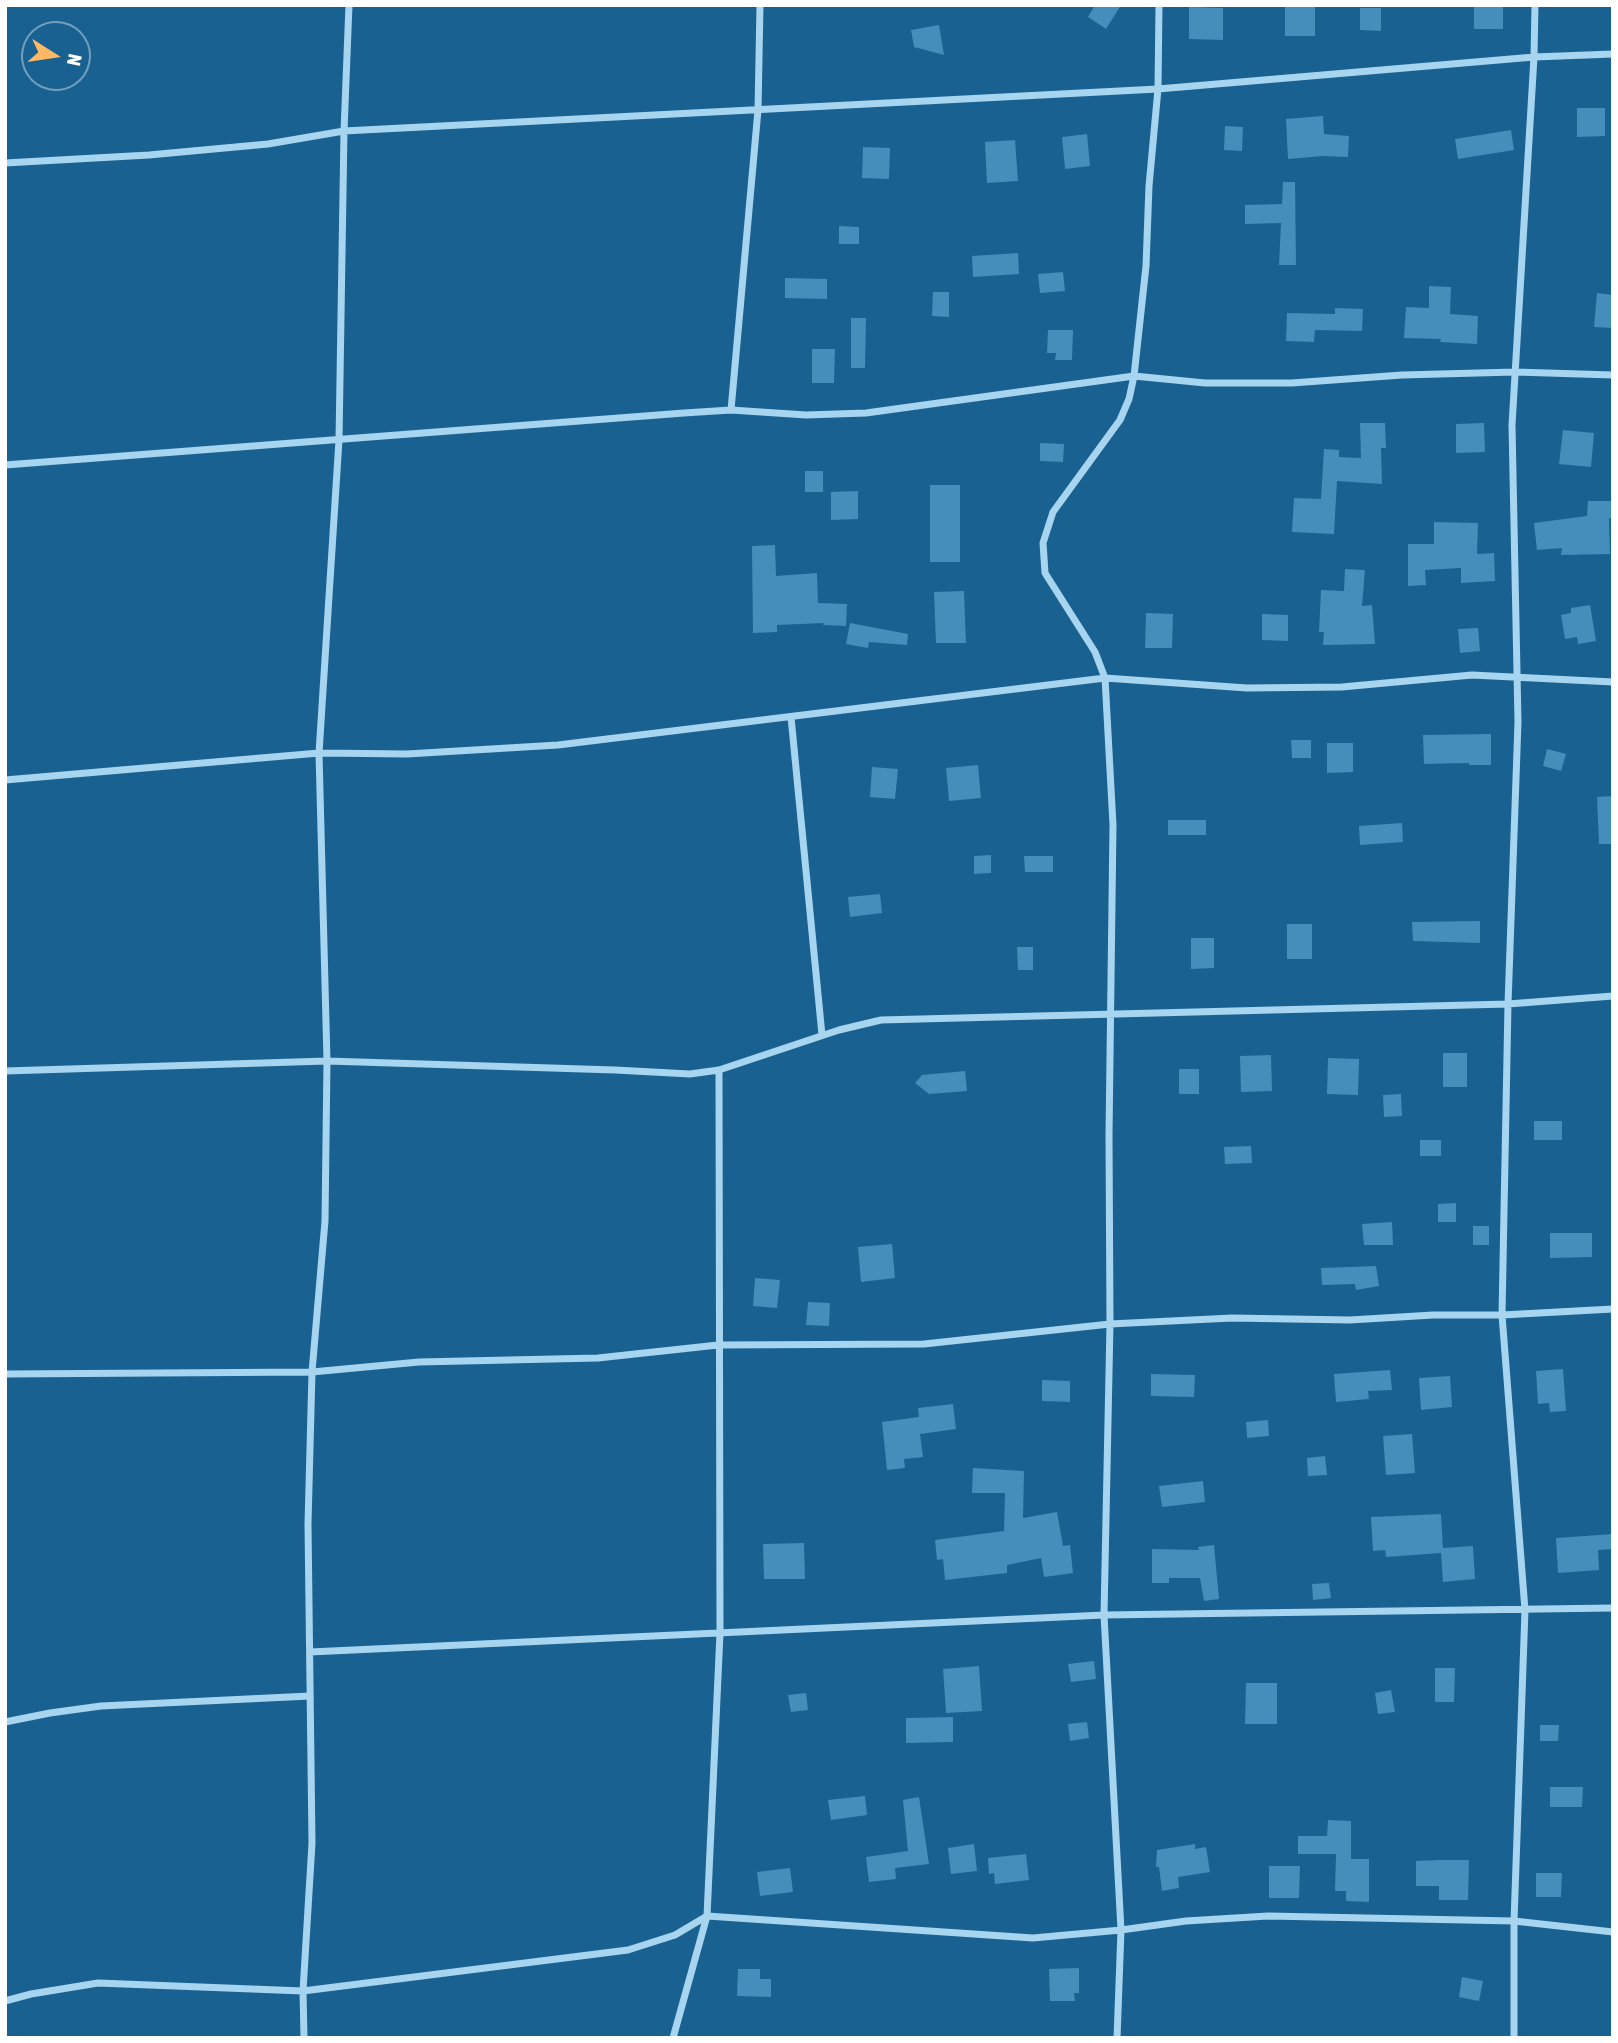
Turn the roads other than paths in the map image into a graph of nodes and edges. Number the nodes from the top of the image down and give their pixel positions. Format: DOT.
graph roads {
  1 [pos="349,5"];
  2 [pos="760,5"];
  3 [pos="1159,5"];
  4 [pos="1535,5"];
  5 [pos="1613,54"];
  6 [pos="1534,57"];
  7 [pos="1158,89"];
  8 [pos="758,110"];
  9 [pos="344,131"];
  10 [pos="5,163"];
  11 [pos="1515,372"];
  12 [pos="1613,375"];
  13 [pos="1134,376"];
  14 [pos="731,410"];
  15 [pos="339,440"];
  16 [pos="5,465"];
  17 [pos="1516,676"];
  18 [pos="1105,678"];
  19 [pos="1613,682"];
  20 [pos="791,717"];
  21 [pos="319,753"];
  22 [pos="5,780"];
  23 [pos="1613,996"];
  24 [pos="1508,1004"];
  25 [pos="1111,1015"];
  26 [pos="822,1035"];
  27 [pos="327,1061"];
  28 [pos="719,1070"];
  29 [pos="5,1071"];
  30 [pos="1613,1309"];
  31 [pos="1502,1315"];
  32 [pos="1110,1324"];
  33 [pos="718,1345"];
  34 [pos="312,1372"];
  35 [pos="5,1374"];
  36 [pos="1613,1608"];
  37 [pos="1525,1610"];
  38 [pos="1104,1615"];
  39 [pos="720,1633"];
  40 [pos="310,1652"];
  41 [pos="310,1696"];
  42 [pos="5,1723"];
  43 [pos="707,1916"];
  44 [pos="1514,1922"];
  45 [pos="1121,1930"];
  46 [pos="1613,1932"];
  47 [pos="303,1991"];
  48 [pos="5,2001"];
  49 [pos="303,2038"];
  50 [pos="673,2038"];
  51 [pos="1117,2038"];
  52 [pos="1514,2038"];
  1 -- 9 [label="street"];
  2 -- 8 [label="street"];
  3 -- 7 [label="street"];
  4 -- 6 [label="street"];
  5 -- 6 [label="street"];
  6 -- 7 [label="street"];
  6 -- 11 [label="street"];
  7 -- 8 [label="street"];
  7 -- 13 [label="street"];
  8 -- 9 [label="street"];
  8 -- 14 [label="street"];
  9 -- 10 [label="street"];
  9 -- 15 [label="street"];
  11 -- 12 [label="street"];
  11 -- 13 [label="street"];
  11 -- 17 [label="street"];
  13 -- 14 [label="street"];
  13 -- 18 [label="street"];
  14 -- 15 [label="street"];
  15 -- 16 [label="street"];
  15 -- 21 [label="street"];
  17 -- 18 [label="street"];
  17 -- 19 [label="street"];
  17 -- 24 [label="street"];
  18 -- 20 [label="street"];
  18 -- 25 [label="street"];
  20 -- 21 [label="street"];
  20 -- 26 [label="street"];
  21 -- 22 [label="street"];
  21 -- 27 [label="street"];
  23 -- 24 [label="street"];
  24 -- 25 [label="street"];
  24 -- 31 [label="street"];
  25 -- 26 [label="street"];
  25 -- 32 [label="street"];
  26 -- 28 [label="street"];
  27 -- 28 [label="street"];
  27 -- 29 [label="street"];
  27 -- 34 [label="street"];
  28 -- 33 [label="street"];
  30 -- 31 [label="street"];
  31 -- 32 [label="street"];
  31 -- 37 [label="street"];
  32 -- 33 [label="street"];
  32 -- 38 [label="street"];
  33 -- 34 [label="street"];
  33 -- 39 [label="street"];
  34 -- 35 [label="street"];
  34 -- 40 [label="street"];
  36 -- 37 [label="street"];
  37 -- 38 [label="street"];
  37 -- 44 [label="street"];
  38 -- 39 [label="street"];
  38 -- 45 [label="street"];
  39 -- 40 [label="street"];
  39 -- 43 [label="street"];
  40 -- 41 [label="street"];
  41 -- 42 [label="street"];
  41 -- 47 [label="street"];
  43 -- 45 [label="street"];
  43 -- 47 [label="street"];
  43 -- 50 [label="street"];
  44 -- 45 [label="street"];
  44 -- 46 [label="street"];
  44 -- 52 [label="street"];
  45 -- 51 [label="street"];
  47 -- 48 [label="street"];
  47 -- 49 [label="street"];
}
